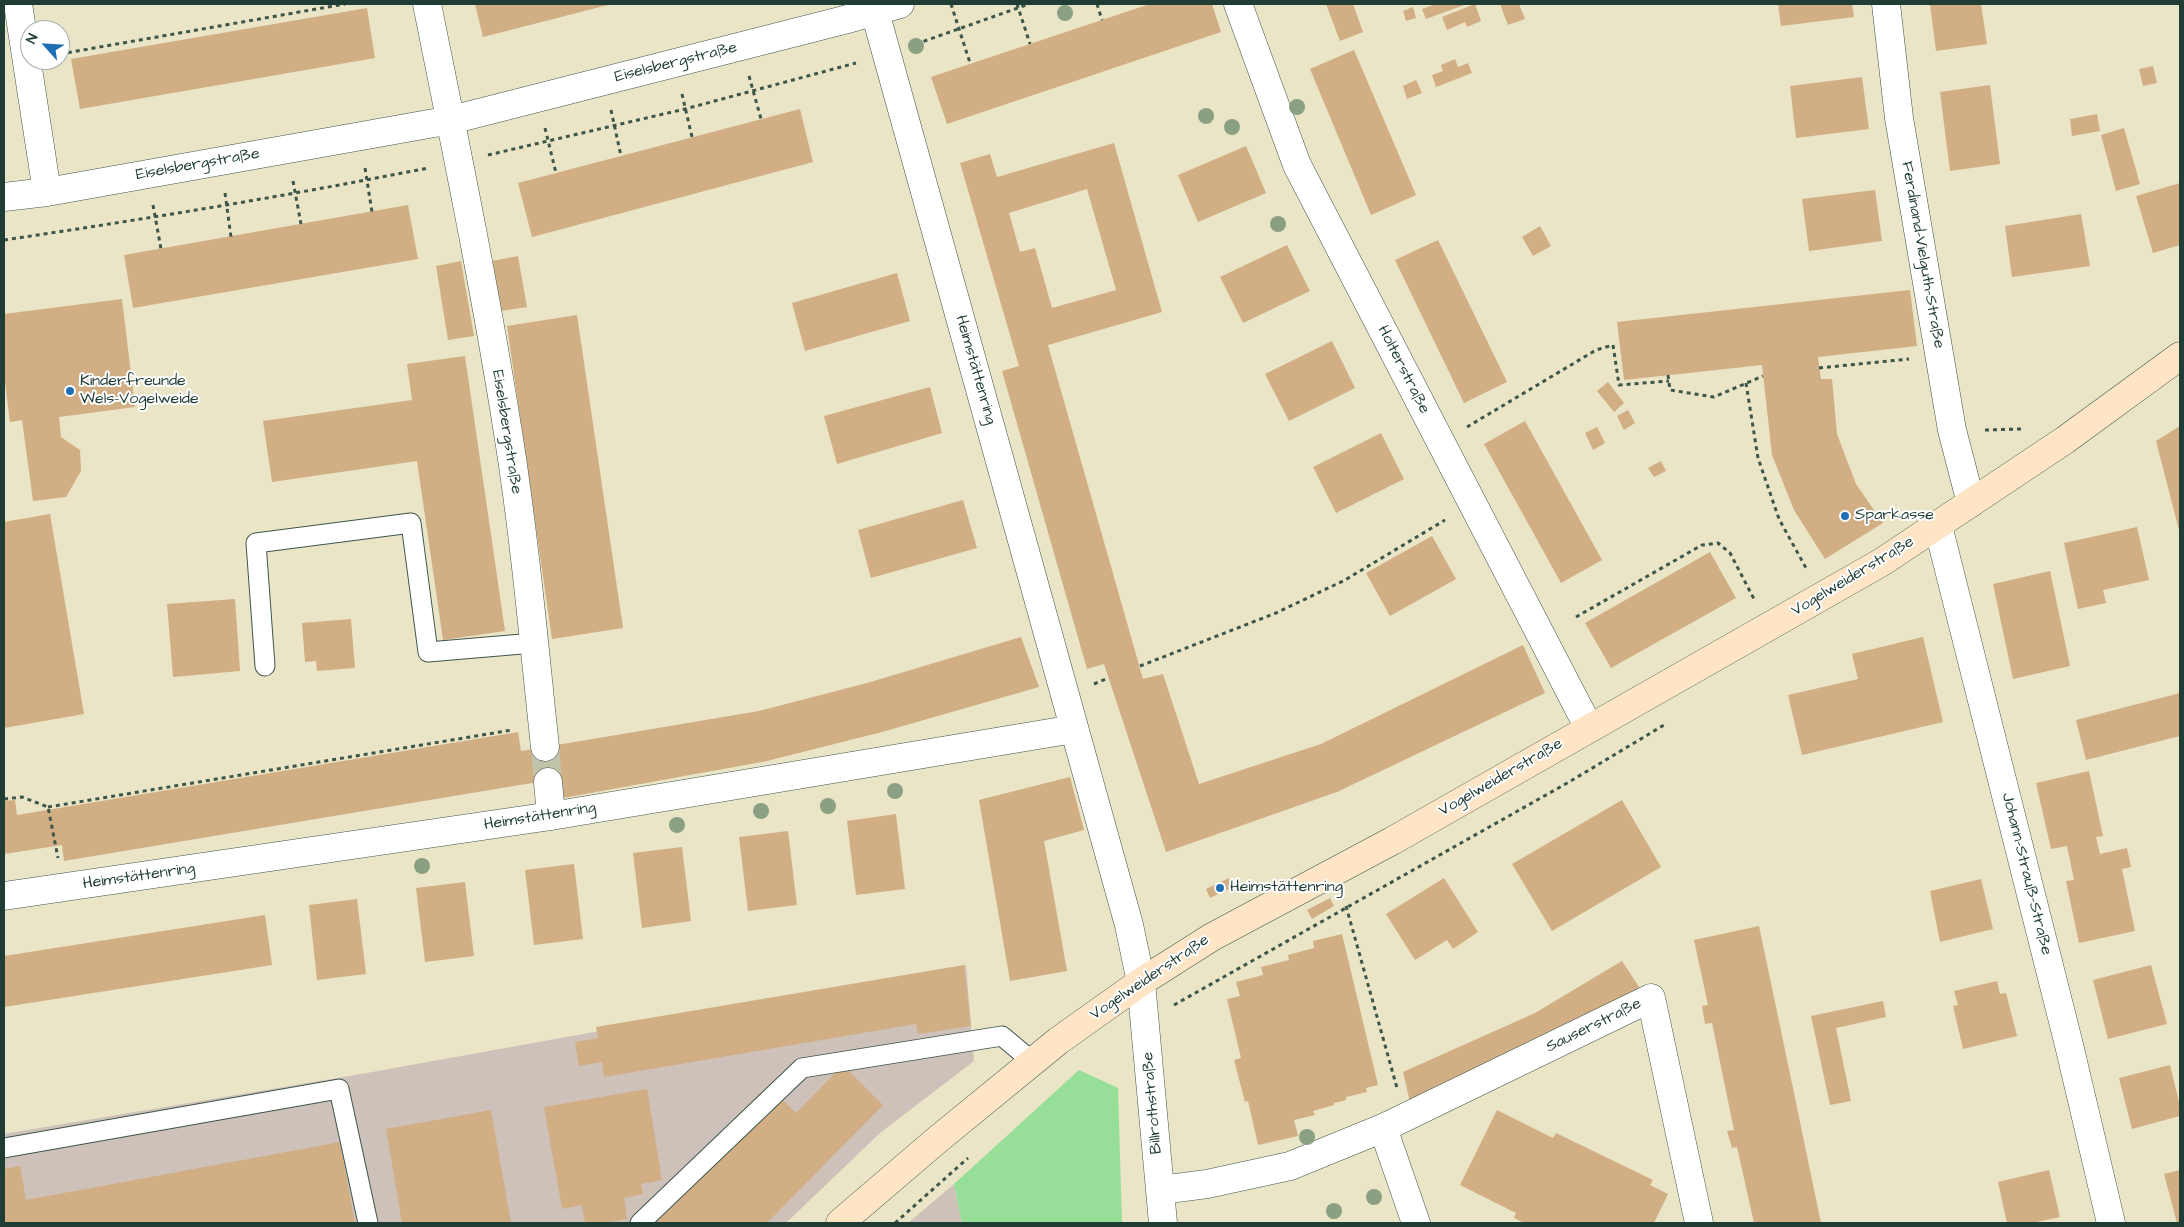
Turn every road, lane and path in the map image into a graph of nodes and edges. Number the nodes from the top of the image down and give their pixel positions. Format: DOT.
graph roads {
  1 [pos="18,4"];
  2 [pos="345,4"];
  3 [pos="426,4"];
  4 [pos="951,4"];
  5 [pos="1029,4"];
  6 [pos="1097,4"];
  7 [pos="1238,4"];
  8 [pos="1886,4"];
  9 [pos="1018,6"];
  10 [pos="888,8"];
  11 [pos="1102,20"];
  12 [pos="960,29"];
  13 [pos="1030,44"];
  14 [pos="741,46"];
  15 [pos="70,52"];
  16 [pos="887,54"];
  17 [pos="674,63"];
  18 [pos="970,63"];
  19 [pos="604,81"];
  20 [pos="753,91"];
  21 [pos="538,98"];
  22 [pos="685,109"];
  23 [pos="761,119"];
  24 [pos="451,120"];
  25 [pos="614,126"];
  26 [pos="359,136"];
  27 [pos="692,137"];
  28 [pos="548,142"];
  29 [pos="287,149"];
  30 [pos="621,156"];
  31 [pos="220,161"];
  32 [pos="458,162"];
  33 [pos="556,173"];
  34 [pos="147,174"];
  35 [pos="367,180"];
  36 [pos="47,192"];
  37 [pos="296,194"];
  38 [pos="4,197"];
  39 [pos="227,206"];
  40 [pos="372,212"];
  41 [pos="156,218"];
  42 [pos="301,224"];
  43 [pos="231,237"];
  44 [pos="4,240"];
  45 [pos="162,249"];
  46 [pos="1939,355"];
  47 [pos="2180,356"];
  48 [pos="1819,368"];
  49 [pos="1668,375"];
  50 [pos="1763,376"];
  51 [pos="1669,380"];
  52 [pos="1746,383"];
  53 [pos="2028,425"];
  54 [pos="1952,430"];
  55 [pos="1441,443"];
  56 [pos="1971,503"];
  57 [pos="1473,504"];
  58 [pos="1938,526"];
  59 [pos="1822,597"];
  60 [pos="1576,617"];
  61 [pos="1768,626"];
  62 [pos="534,643"];
  63 [pos="265,666"];
  64 [pos="1140,666"];
  65 [pos="1672,720"];
  66 [pos="1074,728"];
  67 [pos="1589,728"];
  68 [pos="543,736"];
  69 [pos="548,782"];
  70 [pos="4,799"];
  71 [pos="48,806"];
  72 [pos="551,816"];
  73 [pos="1337,871"];
  74 [pos="64,888"];
  75 [pos="4,896"];
  76 [pos="1347,907"];
  77 [pos="1141,982"];
  78 [pos="1145,1021"];
  79 [pos="1032,1062"];
  80 [pos="1394,1122"];
  81 [pos="4,1148"];
  82 [pos="971,1156"];
  83 [pos="1161,1190"];
  84 [pos="847,1221"];
  85 [pos="368,1223"];
  86 [pos="640,1223"];
  87 [pos="895,1223"];
  88 [pos="1163,1223"];
  89 [pos="1416,1223"];
  90 [pos="1699,1223"];
  91 [pos="2111,1223"];
  1 -- 36 [label="street"];
  2 -- 15 [label="path"];
  3 -- 24 [label="street"];
  4 -- 12 [label="path"];
  5 -- 9 [label="path"];
  6 -- 11 [label="path"];
  7 -- 55 [label="street, Holterstraße"];
  8 -- 46 [label="street, Ferdinand-Vielguth-Straße"];
  9 -- 12 [label="path"];
  9 -- 13 [label="path"];
  10 -- 14 [label="street, Eiselsbergstraße"];
  10 -- 16 [label="street, Heimstättenring"];
  12 -- 16 [label="path"];
  12 -- 18 [label="path"];
  14 -- 17 [label="street, Eiselsbergstraße"];
  14 -- 20 [label="path"];
  16 -- 20 [label="path"];
  16 -- 66 [label="street, Heimstättenring"];
  17 -- 19 [label="street, Eiselsbergstraße"];
  17 -- 22 [label="path"];
  19 -- 21 [label="street, Eiselsbergstraße"];
  19 -- 25 [label="path"];
  20 -- 22 [label="path"];
  20 -- 23 [label="path"];
  21 -- 24 [label="street, Eiselsbergstraße"];
  21 -- 28 [label="path"];
  22 -- 25 [label="path"];
  22 -- 27 [label="path"];
  24 -- 26 [label="street, Eiselsbergstraße"];
  24 -- 32 [label="street, Eiselsbergstraße"];
  25 -- 28 [label="path"];
  25 -- 30 [label="path"];
  26 -- 29 [label="street, Eiselsbergstraße"];
  26 -- 35 [label="path"];
  28 -- 32 [label="path"];
  28 -- 33 [label="path"];
  29 -- 31 [label="street, Eiselsbergstraße"];
  29 -- 37 [label="path"];
  31 -- 34 [label="street, Eiselsbergstraße"];
  31 -- 39 [label="path"];
  32 -- 35 [label="path"];
  32 -- 62 [label="street, Eiselsbergstraße"];
  34 -- 36 [label="street, Eiselsbergstraße"];
  34 -- 41 [label="path"];
  35 -- 37 [label="path"];
  35 -- 40 [label="path"];
  36 -- 38 [label="street, Eiselsbergstraße"];
  37 -- 39 [label="path"];
  37 -- 42 [label="path"];
  39 -- 41 [label="path"];
  39 -- 43 [label="path"];
  41 -- 44 [label="path"];
  41 -- 45 [label="path"];
  46 -- 48 [label="path"];
  46 -- 54 [label="street, Ferdinand-Vielguth-Straße"];
  47 -- 56 [label="main road, Vogelweiderstraße"];
  49 -- 51 [label="path"];
  50 -- 52 [label="path"];
  51 -- 52 [label="path"];
  51 -- 55 [label="path"];
  52 -- 59 [label="path"];
  53 -- 54 [label="path"];
  54 -- 56 [label="street, Ferdinand-Vielguth-Straße"];
  55 -- 57 [label="street, Holterstraße"];
  56 -- 58 [label="main road, Vogelweiderstraße"];
  57 -- 64 [label="path"];
  57 -- 67 [label="street, Holterstraße"];
  58 -- 59 [label="main road, Vogelweiderstraße"];
  58 -- 91 [label="street, Johann-Strauß-Straße"];
  59 -- 61 [label="main road, Vogelweiderstraße"];
  60 -- 61 [label="path"];
  61 -- 67 [label="main road, Vogelweiderstraße"];
  62 -- 63 [label="lane"];
  62 -- 68 [label="street, Eiselsbergstraße"];
  65 -- 76 [label="path"];
  66 -- 72 [label="street, Heimstättenring"];
  66 -- 77 [label="street, Heimstättenring"];
  67 -- 73 [label="main road, Vogelweiderstraße"];
  68 -- 71 [label="path"];
  69 -- 72 [label="street"];
  70 -- 71 [label="path"];
  71 -- 74 [label="path"];
  72 -- 74 [label="street, Heimstättenring"];
  73 -- 76 [label="path"];
  73 -- 77 [label="main road, Vogelweiderstraße"];
  74 -- 75 [label="street, Heimstättenring"];
  76 -- 78 [label="path"];
  76 -- 80 [label="path"];
  77 -- 78 [label="street, Billrothstraße"];
  77 -- 79 [label="main road, Vogelweiderstraße"];
  78 -- 83 [label="street, Billrothstraße"];
  79 -- 84 [label="main road, Vogelweiderstraße"];
  79 -- 86 [label="lane"];
  80 -- 83 [label="street, Sauserstraße"];
  80 -- 89 [label="street"];
  80 -- 90 [label="street, Sauserstraße"];
  81 -- 85 [label="lane"];
  82 -- 87 [label="path"];
  83 -- 88 [label="street, Billrothstraße"];
}
